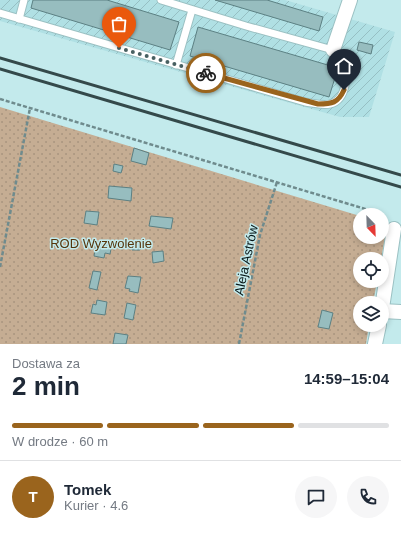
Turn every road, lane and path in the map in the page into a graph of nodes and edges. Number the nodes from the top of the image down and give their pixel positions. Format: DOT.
graph roads {
  1 [pos="24,0"];
  2 [pos="161,0"];
  3 [pos="350,0"];
  4 [pos="192,10"];
  5 [pos="0,13"];
  6 [pos="19,19"];
  7 [pos="333,50"];
  8 [pos="176,64"];
  9 [pos="0,100"];
  10 [pos="30,108"];
  11 [pos="277,182"];
  12 [pos="362,208"];
  13 [pos="394,229"];
  14 [pos="0,267"];
  15 [pos="384,296"];
  16 [pos="389,311"];
  17 [pos="401,312"];
  18 [pos="378,332"];
  19 [pos="239,344"];
  20 [pos="375,344"];
  1 -- 6 [label="lane"];
  2 -- 4 [label="lane"];
  3 -- 7 [label="street"];
  4 -- 7 [label="lane"];
  4 -- 8 [label="lane"];
  5 -- 6 [label="lane"];
  6 -- 8 [label="lane"];
  7 -- 8 [label="lane"];
  9 -- 10 [label="path"];
  10 -- 11 [label="path"];
  10 -- 14 [label="path"];
  11 -- 12 [label="path"];
  11 -- 19 [label="path, Aleja Astrów"];
  13 -- 15 [label="street"];
  16 -- 17 [label="street"];
  18 -- 20 [label="street"];
}
